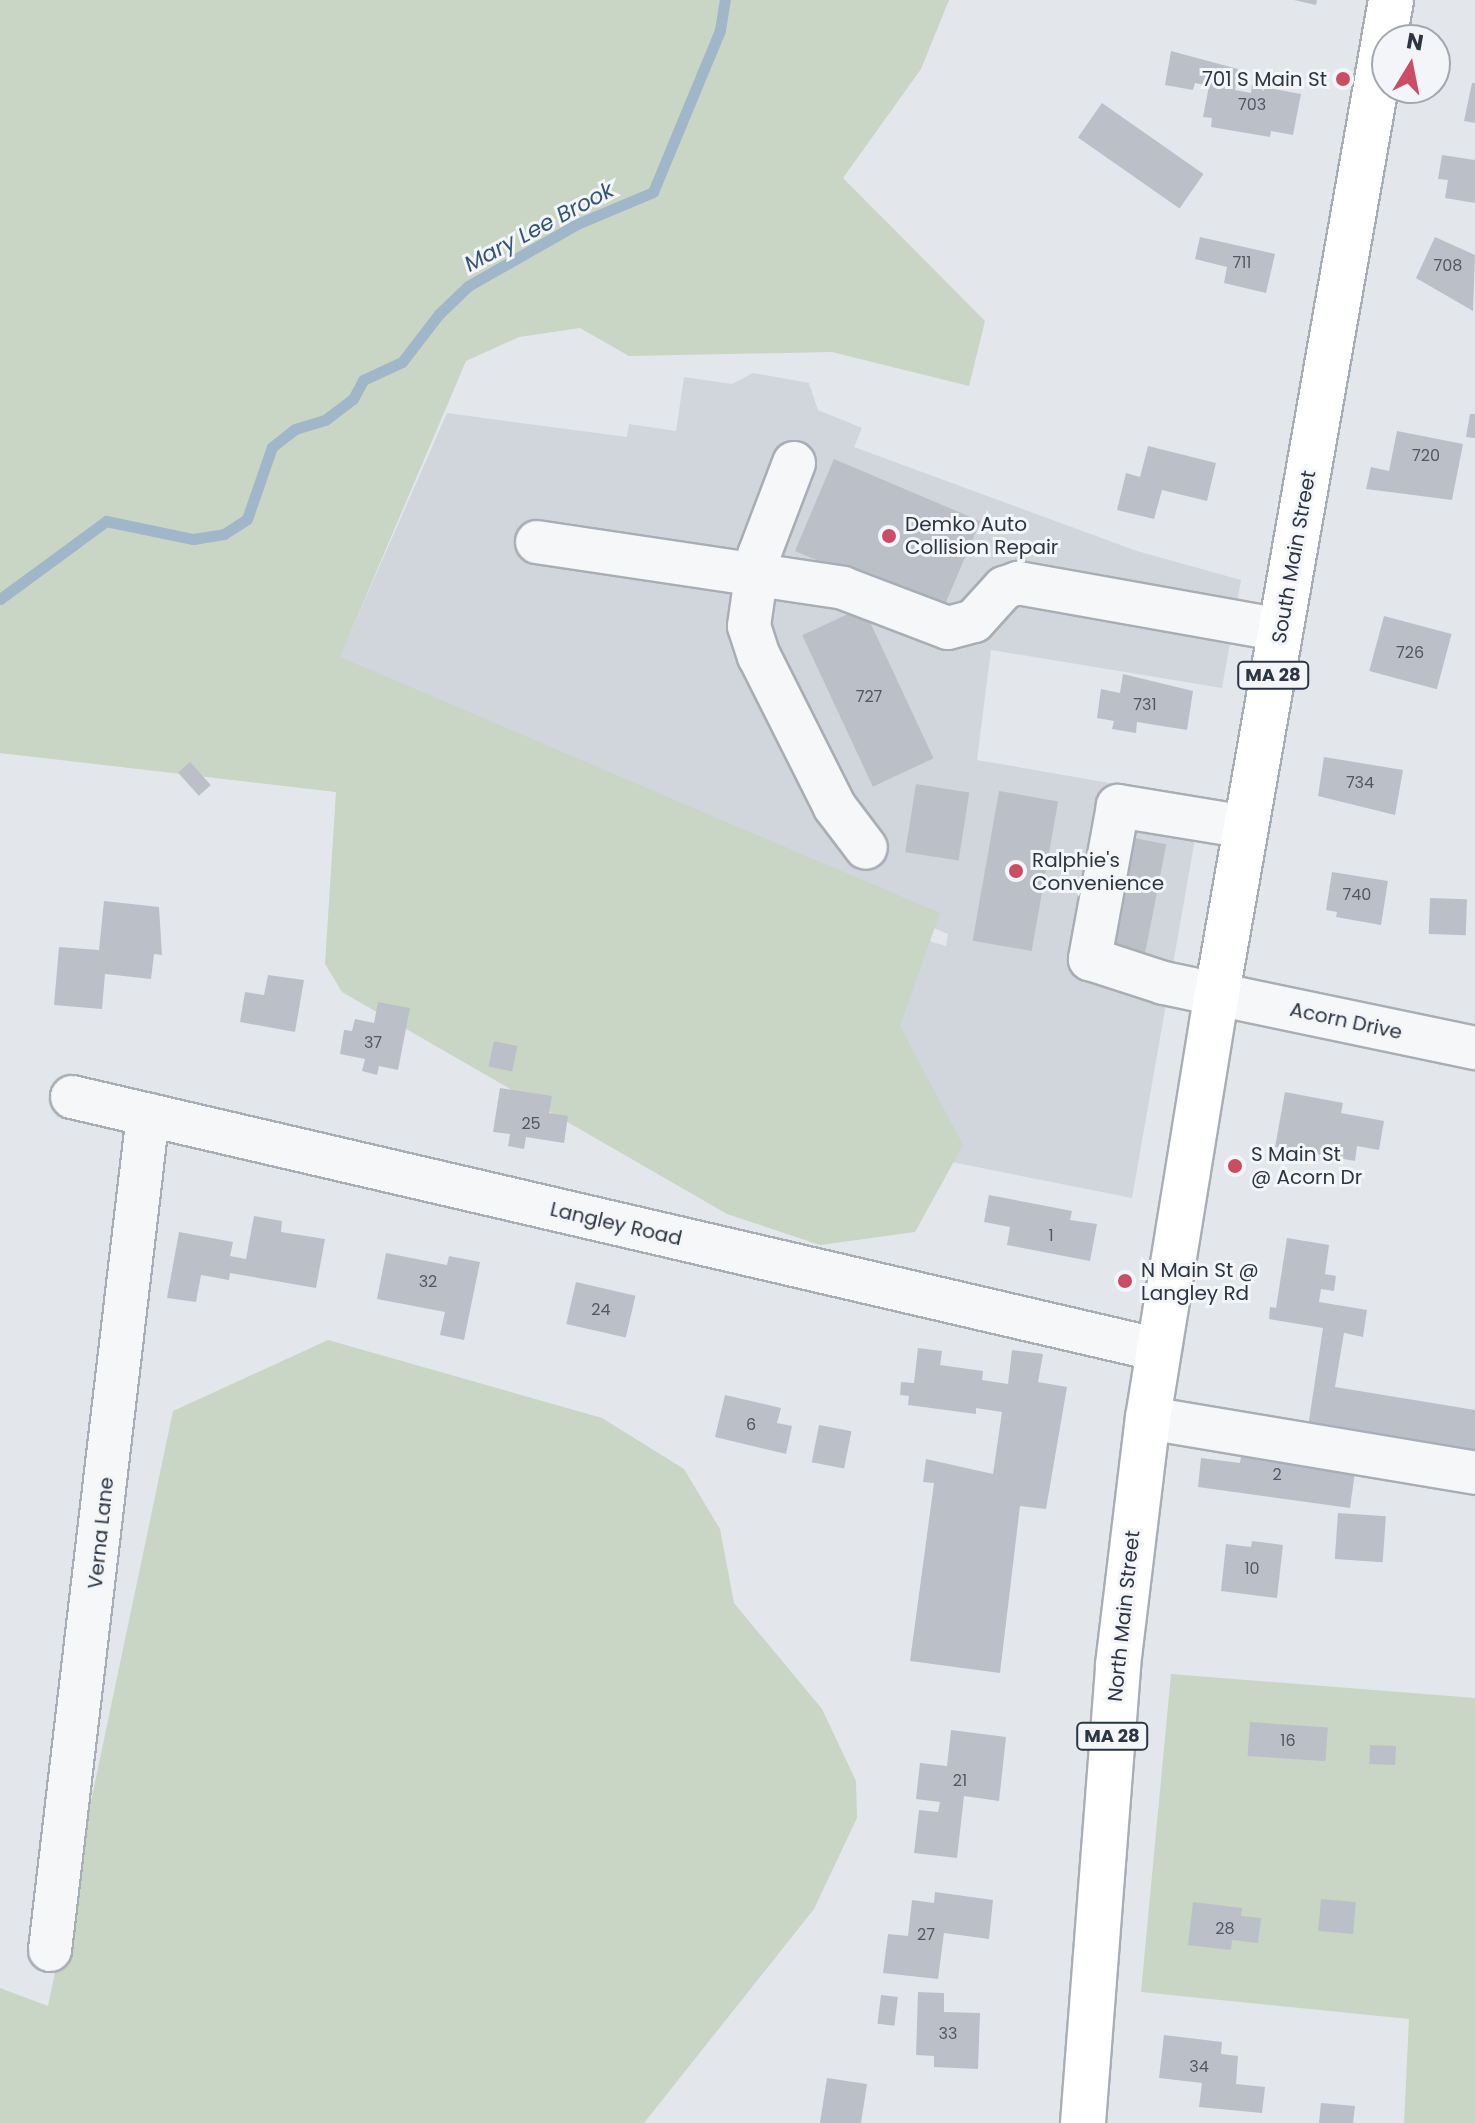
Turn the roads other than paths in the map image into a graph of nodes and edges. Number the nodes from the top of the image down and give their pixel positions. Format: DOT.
graph roads {
  1 [pos="1391,0"];
  2 [pos="794,463"];
  3 [pos="537,542"];
  4 [pos="754,575"];
  5 [pos="1281,630"];
  6 [pos="1246,827"];
  7 [pos="866,848"];
  8 [pos="1217,993"];
  9 [pos="1475,1048"];
  10 [pos="72,1097"];
  11 [pos="148,1115"];
  12 [pos="1159,1350"];
  13 [pos="1148,1418"];
  14 [pos="1475,1473"];
  15 [pos="50,1950"];
  16 [pos="1083,2123"];
  1 -- 5 [label="main road, South Main Street / MA 28"];
  2 -- 4 [label="street"];
  3 -- 4 [label="street"];
  4 -- 5 [label="street"];
  4 -- 7 [label="street"];
  5 -- 6 [label="main road, South Main Street / MA 28"];
  6 -- 8 [label="main road, South Main Street / MA 28"];
  6 -- 8 [label="street, Acorn Drive"];
  8 -- 9 [label="street, Acorn Drive"];
  8 -- 12 [label="main road, South Main Street / MA 28"];
  10 -- 11 [label="street, Langley Road"];
  11 -- 12 [label="street, Langley Road"];
  11 -- 15 [label="street, Verna Lane"];
  12 -- 13 [label="main road, North Main Street / MA 28"];
  13 -- 14 [label="street"];
  13 -- 16 [label="main road, North Main Street / MA 28"];
}
